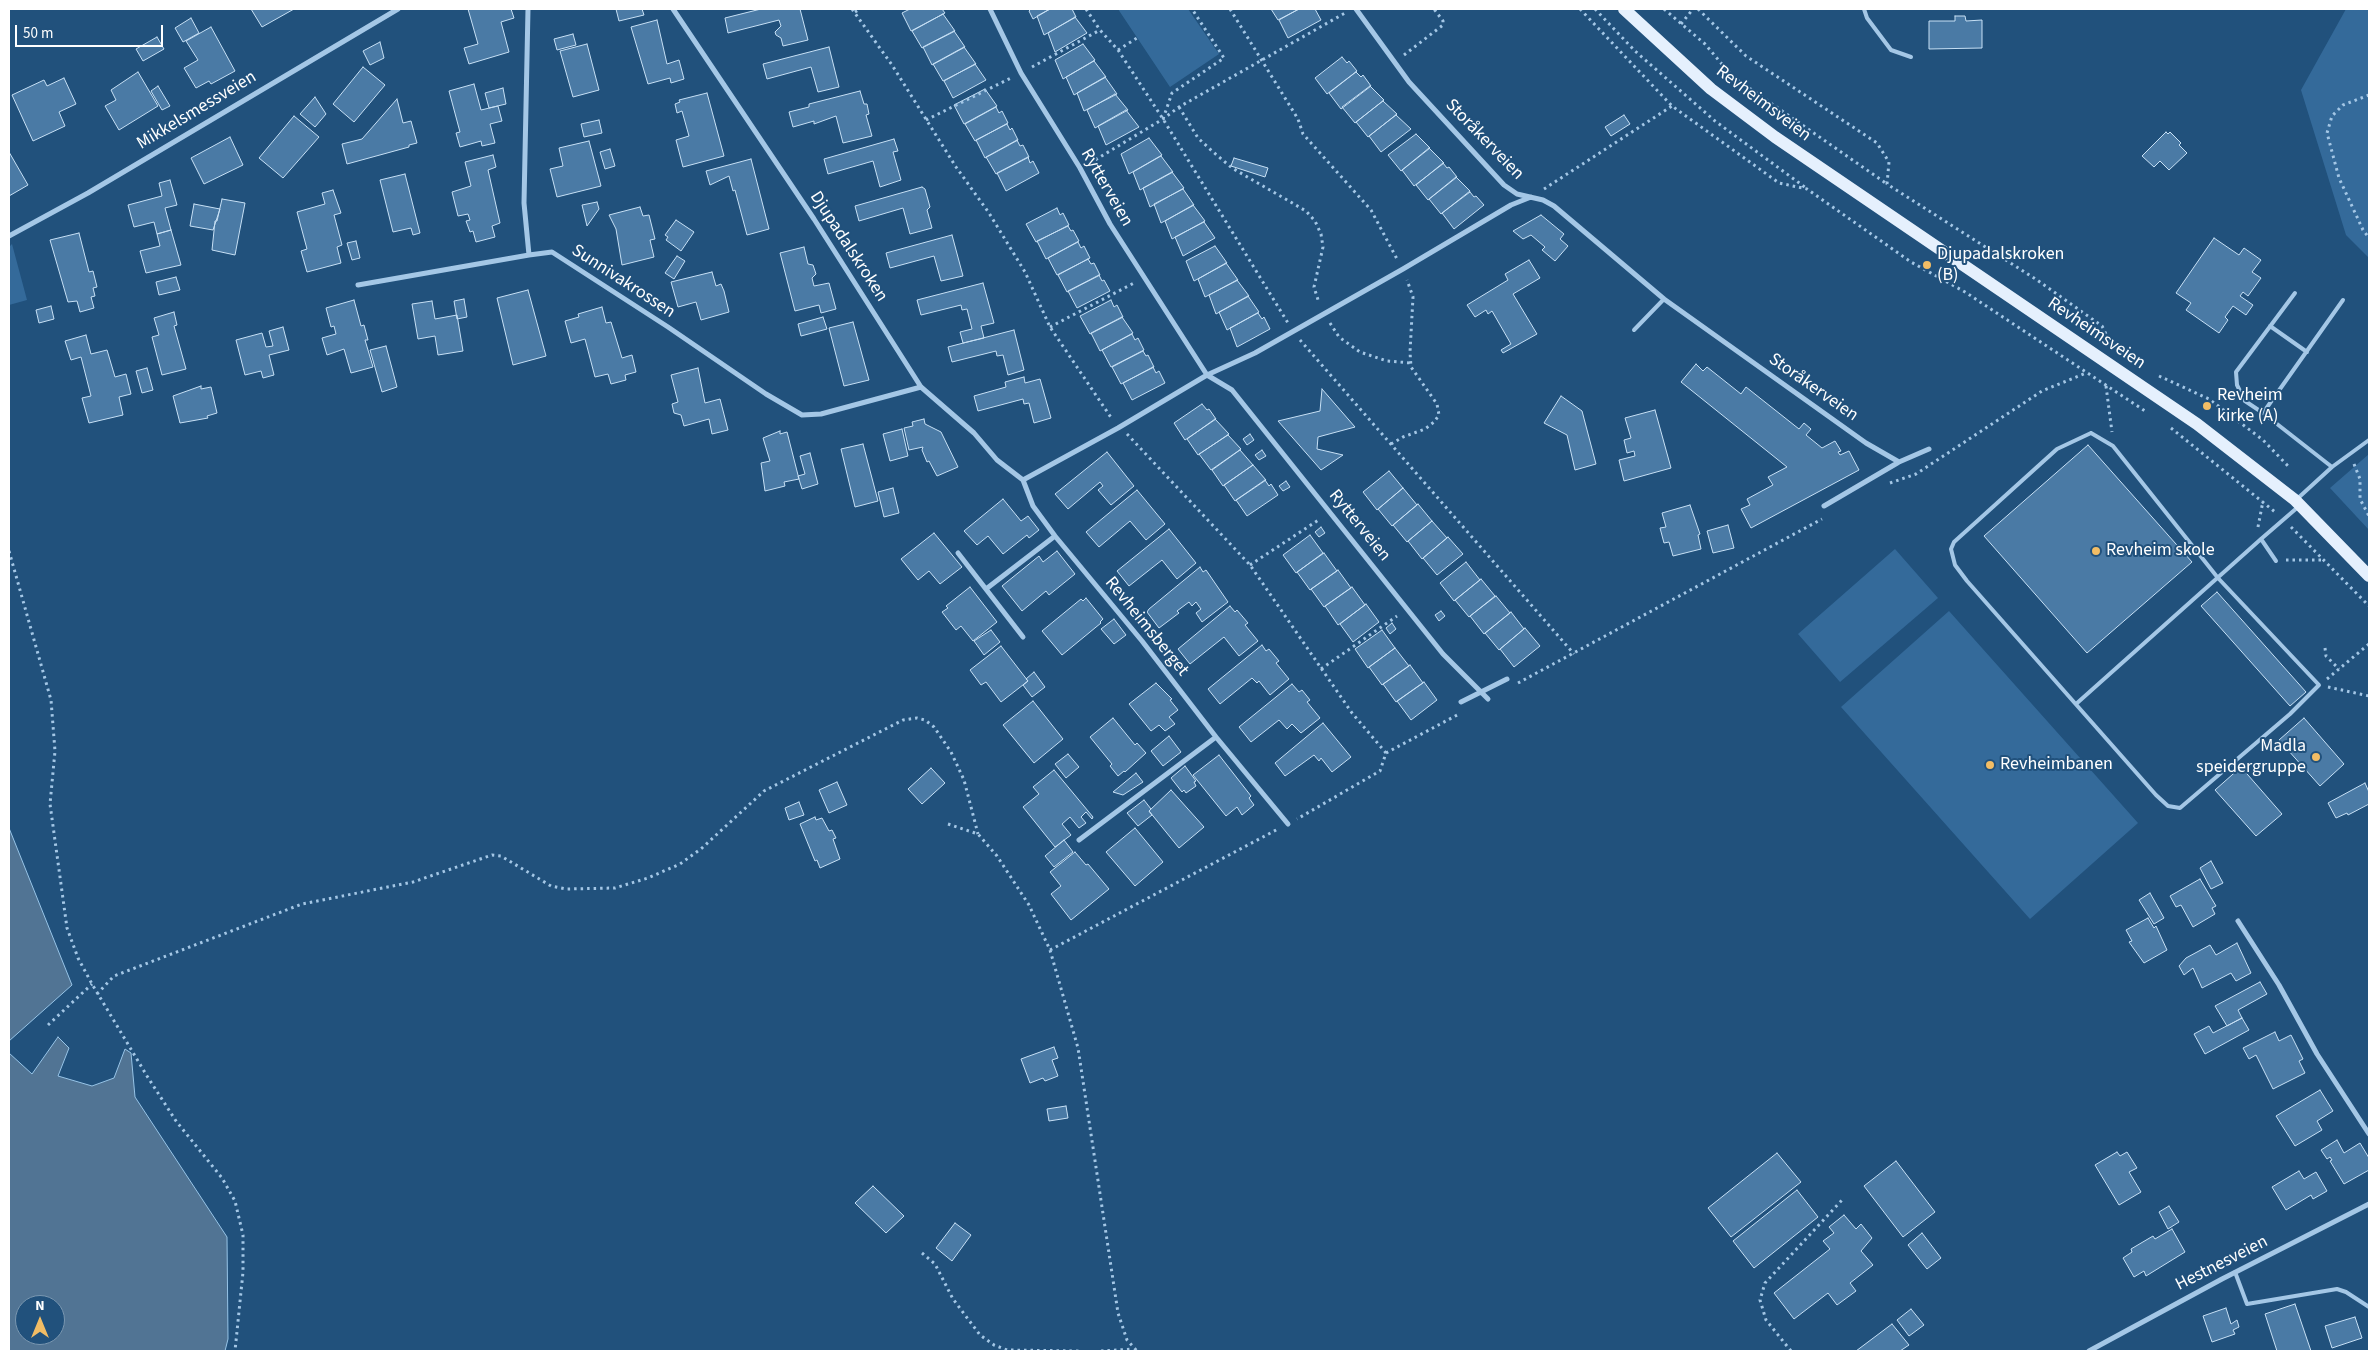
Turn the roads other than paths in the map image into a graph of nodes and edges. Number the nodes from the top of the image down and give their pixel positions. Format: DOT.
graph roads {
  1 [pos="398,9"];
  2 [pos="528,9"];
  3 [pos="673,9"];
  4 [pos="990,9"];
  5 [pos="1356,9"];
  6 [pos="1624,9"];
  7 [pos="1864,9"];
  8 [pos="1911,57"];
  9 [pos="1531,197"];
  10 [pos="9,236"];
  11 [pos="529,255"];
  12 [pos="358,285"];
  13 [pos="2294,293"];
  14 [pos="1664,299"];
  15 [pos="2343,300"];
  16 [pos="2270,326"];
  17 [pos="1634,330"];
  18 [pos="2307,352"];
  19 [pos="1207,375"];
  20 [pos="921,387"];
  21 [pos="2263,413"];
  22 [pos="2369,440"];
  23 [pos="1929,448"];
  24 [pos="1899,462"];
  25 [pos="2332,467"];
  26 [pos="1023,480"];
  27 [pos="2297,503"];
  28 [pos="1824,506"];
  29 [pos="1055,536"];
  30 [pos="2262,539"];
  31 [pos="958,553"];
  32 [pos="2276,561"];
  33 [pos="2369,576"];
  34 [pos="2218,578"];
  35 [pos="986,589"];
  36 [pos="1023,638"];
  37 [pos="1507,679"];
  38 [pos="1481,691"];
  39 [pos="1488,699"];
  40 [pos="1461,702"];
  41 [pos="2076,704"];
  42 [pos="1216,737"];
  43 [pos="1288,824"];
  44 [pos="1080,840"];
  45 [pos="2238,921"];
  46 [pos="2369,1134"];
  47 [pos="2369,1204"];
  48 [pos="2235,1272"];
  49 [pos="2369,1307"];
  50 [pos="2089,1351"];
  1 -- 10 [label="street, Mikkelsmessveien"];
  2 -- 11 [label="street"];
  3 -- 20 [label="street, Djupadalskroken"];
  4 -- 19 [label="street, Rytterveien"];
  5 -- 9 [label="street, Storåkerveien"];
  6 -- 27 [label="main road, Revheimsveien"];
  7 -- 8 [label="lane"];
  9 -- 14 [label="street, Storåkerveien"];
  9 -- 19 [label="street"];
  11 -- 12 [label="street, Sunnivakrossen"];
  11 -- 20 [label="street, Sunnivakrossen"];
  13 -- 16 [label="lane"];
  14 -- 17 [label="lane"];
  14 -- 24 [label="street, Storåkerveien"];
  15 -- 18 [label="lane"];
  16 -- 18 [label="lane"];
  16 -- 21 [label="lane"];
  18 -- 21 [label="lane"];
  19 -- 26 [label="street"];
  19 -- 38 [label="street, Rytterveien"];
  20 -- 26 [label="street, Djupadalskroken"];
  21 -- 25 [label="lane"];
  22 -- 25 [label="lane"];
  23 -- 24 [label="street"];
  24 -- 28 [label="street"];
  25 -- 27 [label="lane"];
  26 -- 29 [label="street, Revheimsberget"];
  27 -- 30 [label="lane"];
  27 -- 33 [label="main road, Revheimsveien"];
  29 -- 35 [label="street"];
  29 -- 42 [label="street, Revheimsberget"];
  30 -- 32 [label="lane"];
  30 -- 34 [label="lane"];
  31 -- 35 [label="street"];
  34 -- 41 [label="lane"];
  34 -- 41 [label="lane"];
  34 -- 41 [label="lane"];
  35 -- 36 [label="street"];
  37 -- 38 [label="street"];
  38 -- 39 [label="street, Rytterveien"];
  38 -- 40 [label="street"];
  42 -- 43 [label="street, Revheimsberget"];
  42 -- 44 [label="street"];
  45 -- 46 [label="street"];
  47 -- 48 [label="street, Hestnesveien"];
  48 -- 49 [label="lane"];
  48 -- 50 [label="street, Hestnesveien"];
}
